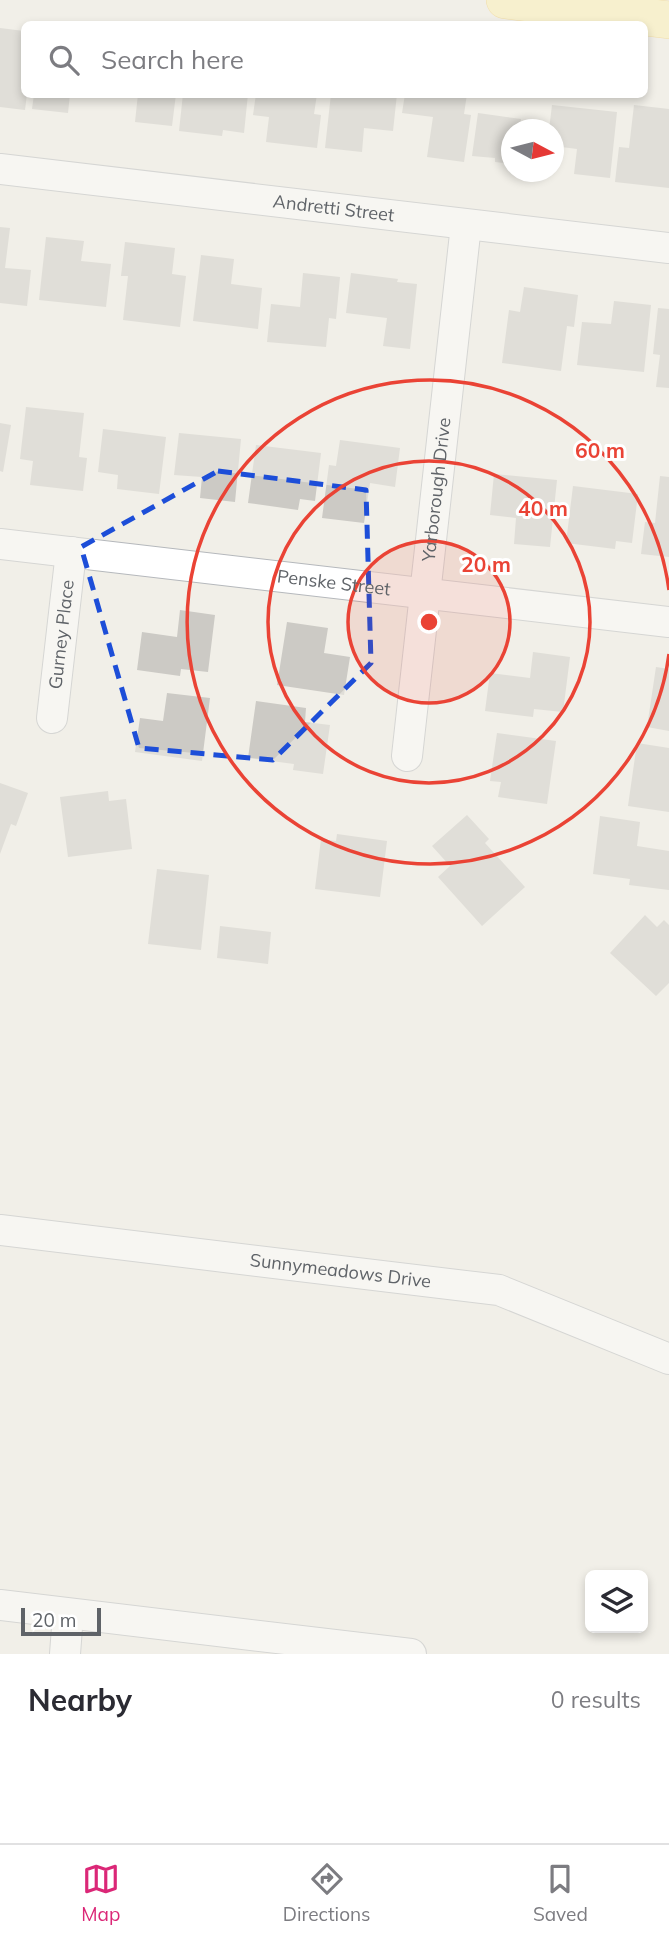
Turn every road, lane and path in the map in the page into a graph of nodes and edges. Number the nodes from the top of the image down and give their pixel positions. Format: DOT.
graph roads {
  1 [pos="505,0"];
  2 [pos="669,19"];
  3 [pos="0,169"];
  4 [pos="466,225"];
  5 [pos="669,248"];
  6 [pos="0,544"];
  7 [pos="71,552"];
  8 [pos="425,594"];
  9 [pos="669,622"];
  10 [pos="52,718"];
  11 [pos="407,756"];
  12 [pos="0,1230"];
  13 [pos="669,1359"];
  14 [pos="0,1605"];
  15 [pos="68,1614"];
  16 [pos="65,1654"];
  17 [pos="411,1654"];
  1 -- 2 [label="main road"];
  3 -- 4 [label="street, Andretti Street"];
  4 -- 5 [label="street, Andretti Street"];
  4 -- 8 [label="street, Yarborough Drive"];
  6 -- 7 [label="street, Penske Street"];
  7 -- 8 [label="street, Penske Street"];
  7 -- 10 [label="street, Gurney Place"];
  8 -- 9 [label="street, Penske Street"];
  8 -- 11 [label="street, Yarborough Drive"];
  12 -- 13 [label="street, Sunnymeadows Drive"];
  14 -- 15 [label="street"];
  15 -- 16 [label="street"];
  15 -- 17 [label="street"];
}
